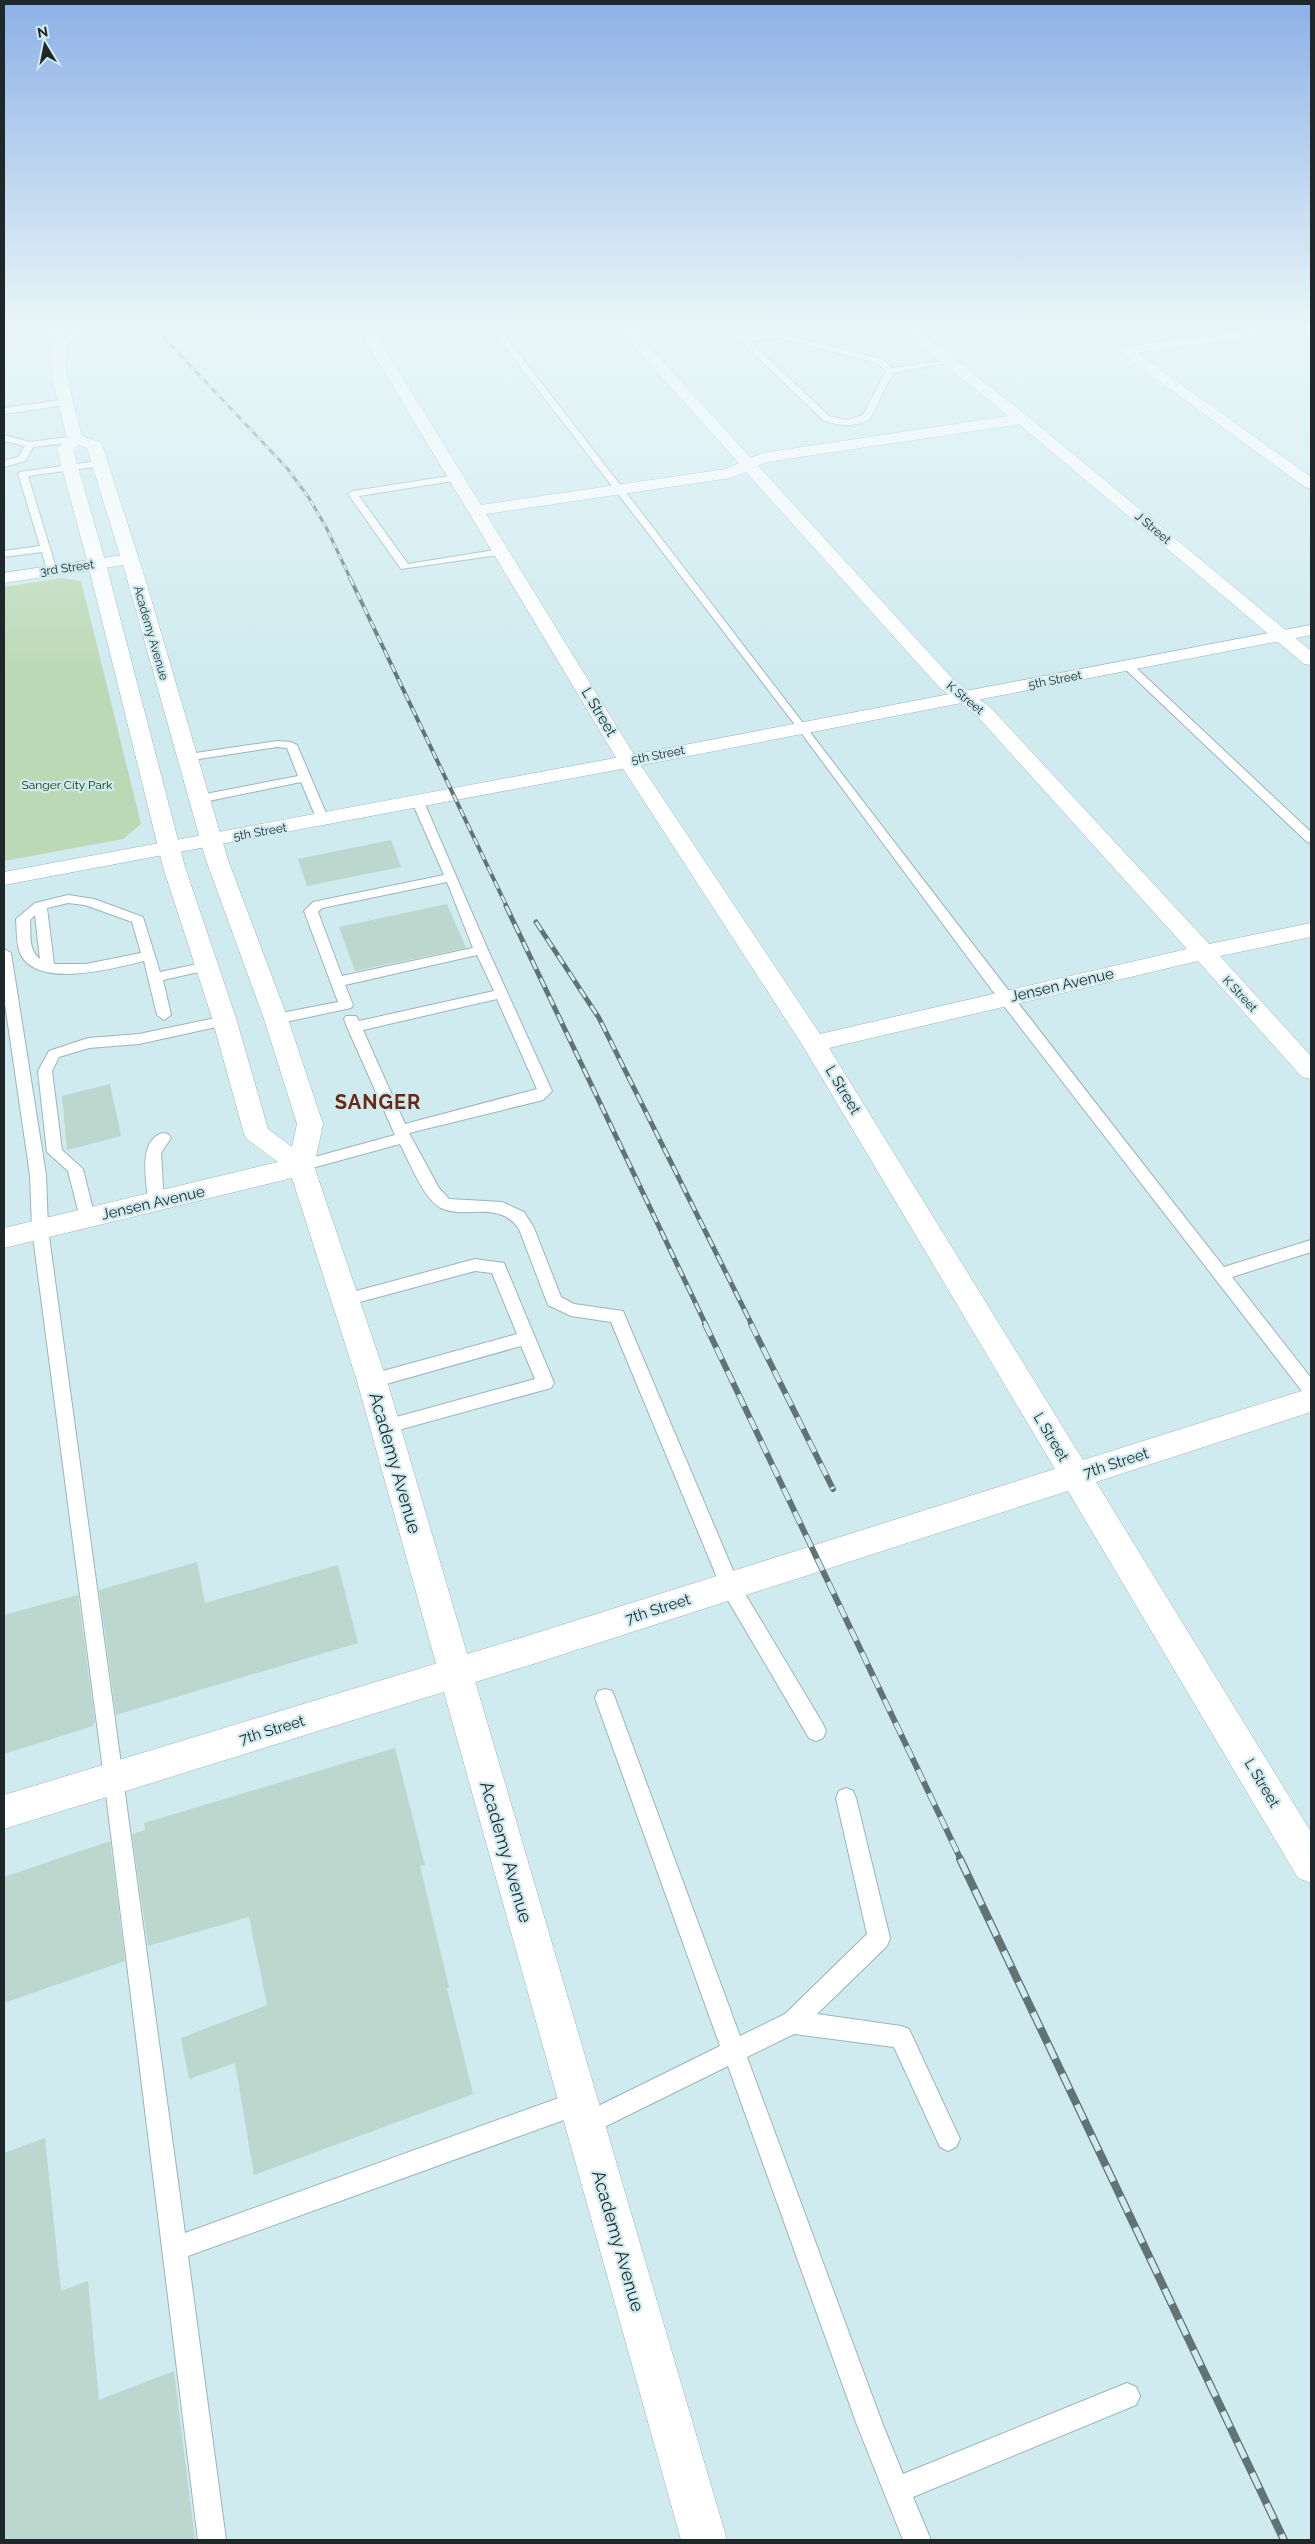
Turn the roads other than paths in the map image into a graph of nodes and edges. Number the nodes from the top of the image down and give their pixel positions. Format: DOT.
graph roads {
  1 [pos="18,442"];
  2 [pos="55,442"];
  3 [pos="72,442"];
  4 [pos="84,442"];
  5 [pos="434,442"];
  6 [pos="583,442"];
  7 [pos="726,442"];
  8 [pos="871,442"];
  9 [pos="1049,442"];
  10 [pos="1252,442"];
  11 [pos="30,445"];
  12 [pos="4,464"];
  13 [pos="98,464"];
  14 [pos="748,466"];
  15 [pos="70,468"];
  16 [pos="456,478"];
  17 [pos="1311,484"];
  18 [pos="620,490"];
  19 [pos="476,511"];
  20 [pos="46,548"];
  21 [pos="501,552"];
  22 [pos="4,554"];
  23 [pos="130,559"];
  24 [pos="97,564"];
  25 [pos="52,571"];
  26 [pos="4,578"];
  27 [pos="1311,630"];
  28 [pos="1282,636"];
  29 [pos="1311,660"];
  30 [pos="1128,666"];
  31 [pos="125,677"];
  32 [pos="148,692"];
  33 [pos="964,697"];
  34 [pos="158,721"];
  35 [pos="177,726"];
  36 [pos="803,728"];
  37 [pos="186,757"];
  38 [pos="628,760"];
  39 [pos="305,778"];
  40 [pos="199,799"];
  41 [pos="418,802"];
  42 [pos="323,820"];
  43 [pos="1311,839"];
  44 [pos="211,841"];
  45 [pos="169,848"];
  46 [pos="451,877"];
  47 [pos="4,879"];
  48 [pos="40,906"];
  49 [pos="1311,930"];
  50 [pos="481,950"];
  51 [pos="1202,952"];
  52 [pos="4,953"];
  53 [pos="148,956"];
  54 [pos="207,966"];
  55 [pos="48,967"];
  56 [pos="155,977"];
  57 [pos="337,982"];
  58 [pos="502,994"];
  59 [pos="1005,998"];
  60 [pos="346,1005"];
  61 [pos="164,1015"];
  62 [pos="276,1019"];
  63 [pos="225,1021"];
  64 [pos="354,1027"];
  65 [pos="814,1043"];
  66 [pos="1311,1071"];
  67 [pos="402,1134"];
  68 [pos="163,1138"];
  69 [pos="301,1166"];
  70 [pos="156,1202"];
  71 [pos="87,1218"];
  72 [pos="40,1230"];
  73 [pos="4,1238"];
  74 [pos="1311,1246"];
  75 [pos="1221,1274"];
  76 [pos="345,1300"];
  77 [pos="526,1338"];
  78 [pos="372,1382"];
  79 [pos="1311,1390"];
  80 [pos="1311,1400"];
  81 [pos="384,1428"];
  82 [pos="1075,1476"];
  83 [pos="730,1586"];
  84 [pos="455,1673"];
  85 [pos="605,1698"];
  86 [pos="816,1731"];
  87 [pos="114,1778"];
  88 [pos="846,1798"];
  89 [pos="4,1812"];
  90 [pos="1311,1865"];
  91 [pos="793,2022"];
  92 [pos="733,2051"];
  93 [pos="581,2114"];
  94 [pos="948,2139"];
  95 [pos="174,2249"];
  96 [pos="1127,2396"];
  97 [pos="897,2490"];
  98 [pos="212,2540"];
  99 [pos="704,2540"];
  100 [pos="917,2540"];
  1 -- 11 [label="lane"];
  2 -- 11 [label="lane"];
  3 -- 15 [label="street"];
  4 -- 13 [label="street, Academy Avenue"];
  5 -- 16 [label="street, L Street"];
  6 -- 18 [label="lane"];
  7 -- 14 [label="street, K Street"];
  8 -- 14 [label="street"];
  9 -- 28 [label="street, J Street"];
  10 -- 17 [label="street"];
  11 -- 12 [label="lane"];
  13 -- 15 [label="lane"];
  13 -- 23 [label="street, Academy Avenue"];
  14 -- 18 [label="street"];
  14 -- 33 [label="street, K Street"];
  15 -- 20 [label="lane"];
  15 -- 24 [label="street"];
  16 -- 19 [label="street, L Street"];
  16 -- 21 [label="lane"];
  18 -- 19 [label="street"];
  18 -- 36 [label="lane"];
  19 -- 21 [label="street, L Street"];
  20 -- 22 [label="lane"];
  20 -- 25 [label="lane"];
  21 -- 38 [label="street, L Street"];
  23 -- 24 [label="street, 3rd Street"];
  23 -- 35 [label="street, Academy Avenue"];
  24 -- 25 [label="street, 3rd Street"];
  24 -- 31 [label="street"];
  25 -- 26 [label="street, 3rd Street"];
  27 -- 28 [label="street, 5th Street"];
  28 -- 29 [label="street, J Street"];
  28 -- 30 [label="street, 5th Street"];
  30 -- 33 [label="street, 5th Street"];
  30 -- 43 [label="lane"];
  31 -- 32 [label="street"];
  31 -- 45 [label="street"];
  33 -- 36 [label="street, 5th Street"];
  33 -- 51 [label="street, K Street"];
  34 -- 35 [label="street"];
  35 -- 37 [label="street, Academy Avenue"];
  36 -- 38 [label="street, 5th Street"];
  36 -- 59 [label="lane"];
  37 -- 39 [label="lane"];
  37 -- 40 [label="street, Academy Avenue"];
  38 -- 41 [label="street, 5th Street"];
  38 -- 65 [label="street, L Street"];
  39 -- 40 [label="lane"];
  39 -- 42 [label="lane"];
  40 -- 44 [label="street, Academy Avenue"];
  41 -- 42 [label="street, 5th Street"];
  41 -- 46 [label="lane"];
  42 -- 44 [label="street, 5th Street"];
  44 -- 45 [label="street, 5th Street"];
  44 -- 62 [label="street, Academy Avenue"];
  45 -- 47 [label="street, 5th Street"];
  45 -- 54 [label="street"];
  46 -- 50 [label="lane"];
  46 -- 57 [label="lane"];
  48 -- 53 [label="lane"];
  48 -- 55 [label="lane"];
  48 -- 55 [label="lane"];
  49 -- 51 [label="street, Jensen Avenue"];
  50 -- 57 [label="lane"];
  50 -- 58 [label="lane"];
  51 -- 59 [label="street, Jensen Avenue"];
  51 -- 66 [label="street, K Street"];
  52 -- 72 [label="lane"];
  53 -- 55 [label="lane"];
  53 -- 56 [label="lane"];
  54 -- 56 [label="lane"];
  54 -- 63 [label="street"];
  56 -- 61 [label="lane"];
  57 -- 60 [label="lane"];
  58 -- 64 [label="lane"];
  58 -- 67 [label="lane"];
  59 -- 65 [label="street, Jensen Avenue"];
  59 -- 75 [label="lane"];
  60 -- 62 [label="lane"];
  60 -- 64 [label="lane"];
  62 -- 69 [label="street, Academy Avenue"];
  63 -- 69 [label="street"];
  63 -- 71 [label="lane"];
  64 -- 67 [label="lane"];
  65 -- 82 [label="street, L Street"];
  67 -- 69 [label="lane"];
  67 -- 83 [label="lane"];
  68 -- 70 [label="lane"];
  69 -- 70 [label="street, Jensen Avenue"];
  69 -- 76 [label="street, Academy Avenue"];
  70 -- 71 [label="street, Jensen Avenue"];
  71 -- 72 [label="street, Jensen Avenue"];
  72 -- 73 [label="street, Jensen Avenue"];
  72 -- 87 [label="lane"];
  74 -- 75 [label="lane"];
  75 -- 79 [label="lane"];
  76 -- 77 [label="lane"];
  76 -- 78 [label="street, Academy Avenue"];
  77 -- 78 [label="lane"];
  77 -- 81 [label="lane"];
  78 -- 81 [label="street, Academy Avenue"];
  80 -- 82 [label="street, 7th Street"];
  81 -- 84 [label="street, Academy Avenue"];
  82 -- 83 [label="street, 7th Street"];
  82 -- 90 [label="street, L Street"];
  83 -- 84 [label="street, 7th Street"];
  83 -- 86 [label="lane"];
  84 -- 87 [label="street, 7th Street"];
  84 -- 93 [label="street, Academy Avenue"];
  85 -- 92 [label="lane"];
  87 -- 89 [label="street, 7th Street"];
  87 -- 95 [label="lane"];
  88 -- 91 [label="lane"];
  91 -- 92 [label="lane"];
  91 -- 94 [label="lane"];
  92 -- 93 [label="lane"];
  92 -- 97 [label="lane"];
  93 -- 95 [label="lane"];
  93 -- 99 [label="street, Academy Avenue"];
  95 -- 98 [label="lane"];
  96 -- 97 [label="lane"];
  97 -- 100 [label="lane"];
}
